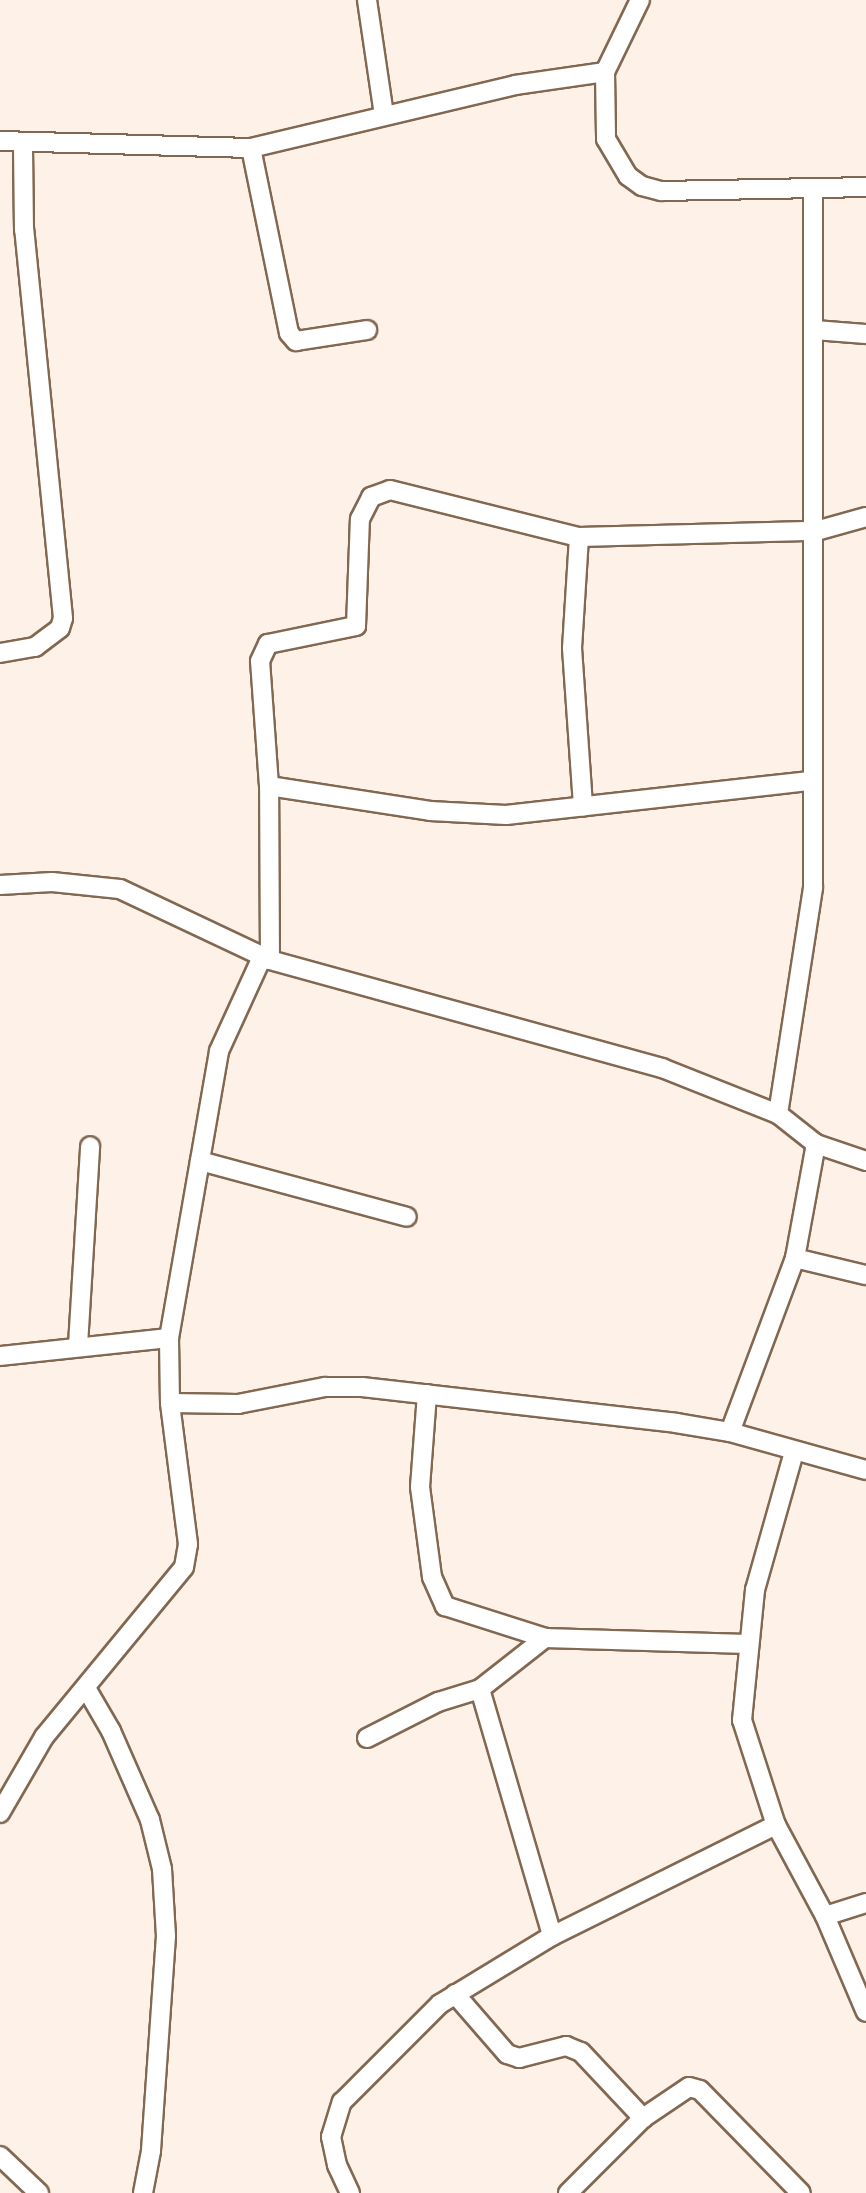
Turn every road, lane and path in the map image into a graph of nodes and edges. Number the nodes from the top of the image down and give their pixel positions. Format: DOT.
graph roads {
  1 [pos="367,0"];
  2 [pos="640,0"];
  3 [pos="605,72"];
  4 [pos="384,115"];
  5 [pos="0,141"];
  6 [pos="23,143"];
  7 [pos="251,148"];
  8 [pos="866,187"];
  9 [pos="813,189"];
  10 [pos="367,330"];
  11 [pos="814,330"];
  12 [pos="866,334"];
  13 [pos="866,517"];
  14 [pos="816,531"];
  15 [pos="579,537"];
  16 [pos="0,653"];
  17 [pos="810,781"];
  18 [pos="269,786"];
  19 [pos="583,807"];
  20 [pos="0,885"];
  21 [pos="266,959"];
  22 [pos="778,1114"];
  23 [pos="816,1144"];
  24 [pos="90,1146"];
  25 [pos="200,1161"];
  26 [pos="866,1161"];
  27 [pos="407,1217"];
  28 [pos="795,1258"];
  29 [pos="866,1275"];
  30 [pos="169,1339"];
  31 [pos="78,1345"];
  32 [pos="0,1356"];
  33 [pos="427,1394"];
  34 [pos="170,1403"];
  35 [pos="730,1432"];
  36 [pos="793,1452"];
  37 [pos="866,1470"];
  38 [pos="545,1638"];
  39 [pos="747,1644"];
  40 [pos="86,1688"];
  41 [pos="480,1689"];
  42 [pos="367,1738"];
  43 [pos="0,1813"];
  44 [pos="776,1825"];
  45 [pos="866,1903"];
  46 [pos="825,1916"];
  47 [pos="552,1936"];
  48 [pos="455,1994"];
  49 [pos="866,2012"];
  50 [pos="643,2118"];
  51 [pos="0,2156"];
  52 [pos="39,2193"];
  53 [pos="143,2193"];
  54 [pos="350,2193"];
  55 [pos="568,2193"];
  56 [pos="801,2193"];
  1 -- 4 [label="street"];
  2 -- 3 [label="street"];
  3 -- 4 [label="street"];
  3 -- 9 [label="street"];
  4 -- 7 [label="street"];
  5 -- 6 [label="street"];
  6 -- 7 [label="street"];
  6 -- 16 [label="street"];
  7 -- 10 [label="street"];
  8 -- 9 [label="street"];
  9 -- 11 [label="street"];
  11 -- 12 [label="street"];
  11 -- 14 [label="street"];
  13 -- 14 [label="street"];
  14 -- 15 [label="street"];
  14 -- 17 [label="street"];
  15 -- 18 [label="street"];
  15 -- 19 [label="street"];
  17 -- 19 [label="street"];
  17 -- 22 [label="street"];
  18 -- 19 [label="street"];
  18 -- 21 [label="street"];
  20 -- 21 [label="street"];
  21 -- 22 [label="street"];
  21 -- 25 [label="street"];
  22 -- 23 [label="street"];
  23 -- 26 [label="street"];
  23 -- 28 [label="street"];
  24 -- 31 [label="street"];
  25 -- 27 [label="street"];
  25 -- 30 [label="street"];
  28 -- 29 [label="street"];
  28 -- 35 [label="street"];
  30 -- 31 [label="street"];
  30 -- 34 [label="street"];
  31 -- 32 [label="street"];
  33 -- 34 [label="street"];
  33 -- 35 [label="street"];
  33 -- 38 [label="street"];
  34 -- 40 [label="street"];
  35 -- 36 [label="street"];
  36 -- 37 [label="street"];
  36 -- 39 [label="street"];
  38 -- 39 [label="street"];
  38 -- 41 [label="street"];
  39 -- 44 [label="street"];
  40 -- 43 [label="street"];
  40 -- 53 [label="street"];
  41 -- 42 [label="street"];
  41 -- 47 [label="street"];
  44 -- 46 [label="street"];
  44 -- 47 [label="street"];
  45 -- 46 [label="street"];
  46 -- 49 [label="street"];
  47 -- 48 [label="street"];
  48 -- 50 [label="street"];
  48 -- 54 [label="street"];
  50 -- 55 [label="street"];
  50 -- 56 [label="street"];
  51 -- 52 [label="street"];
}
